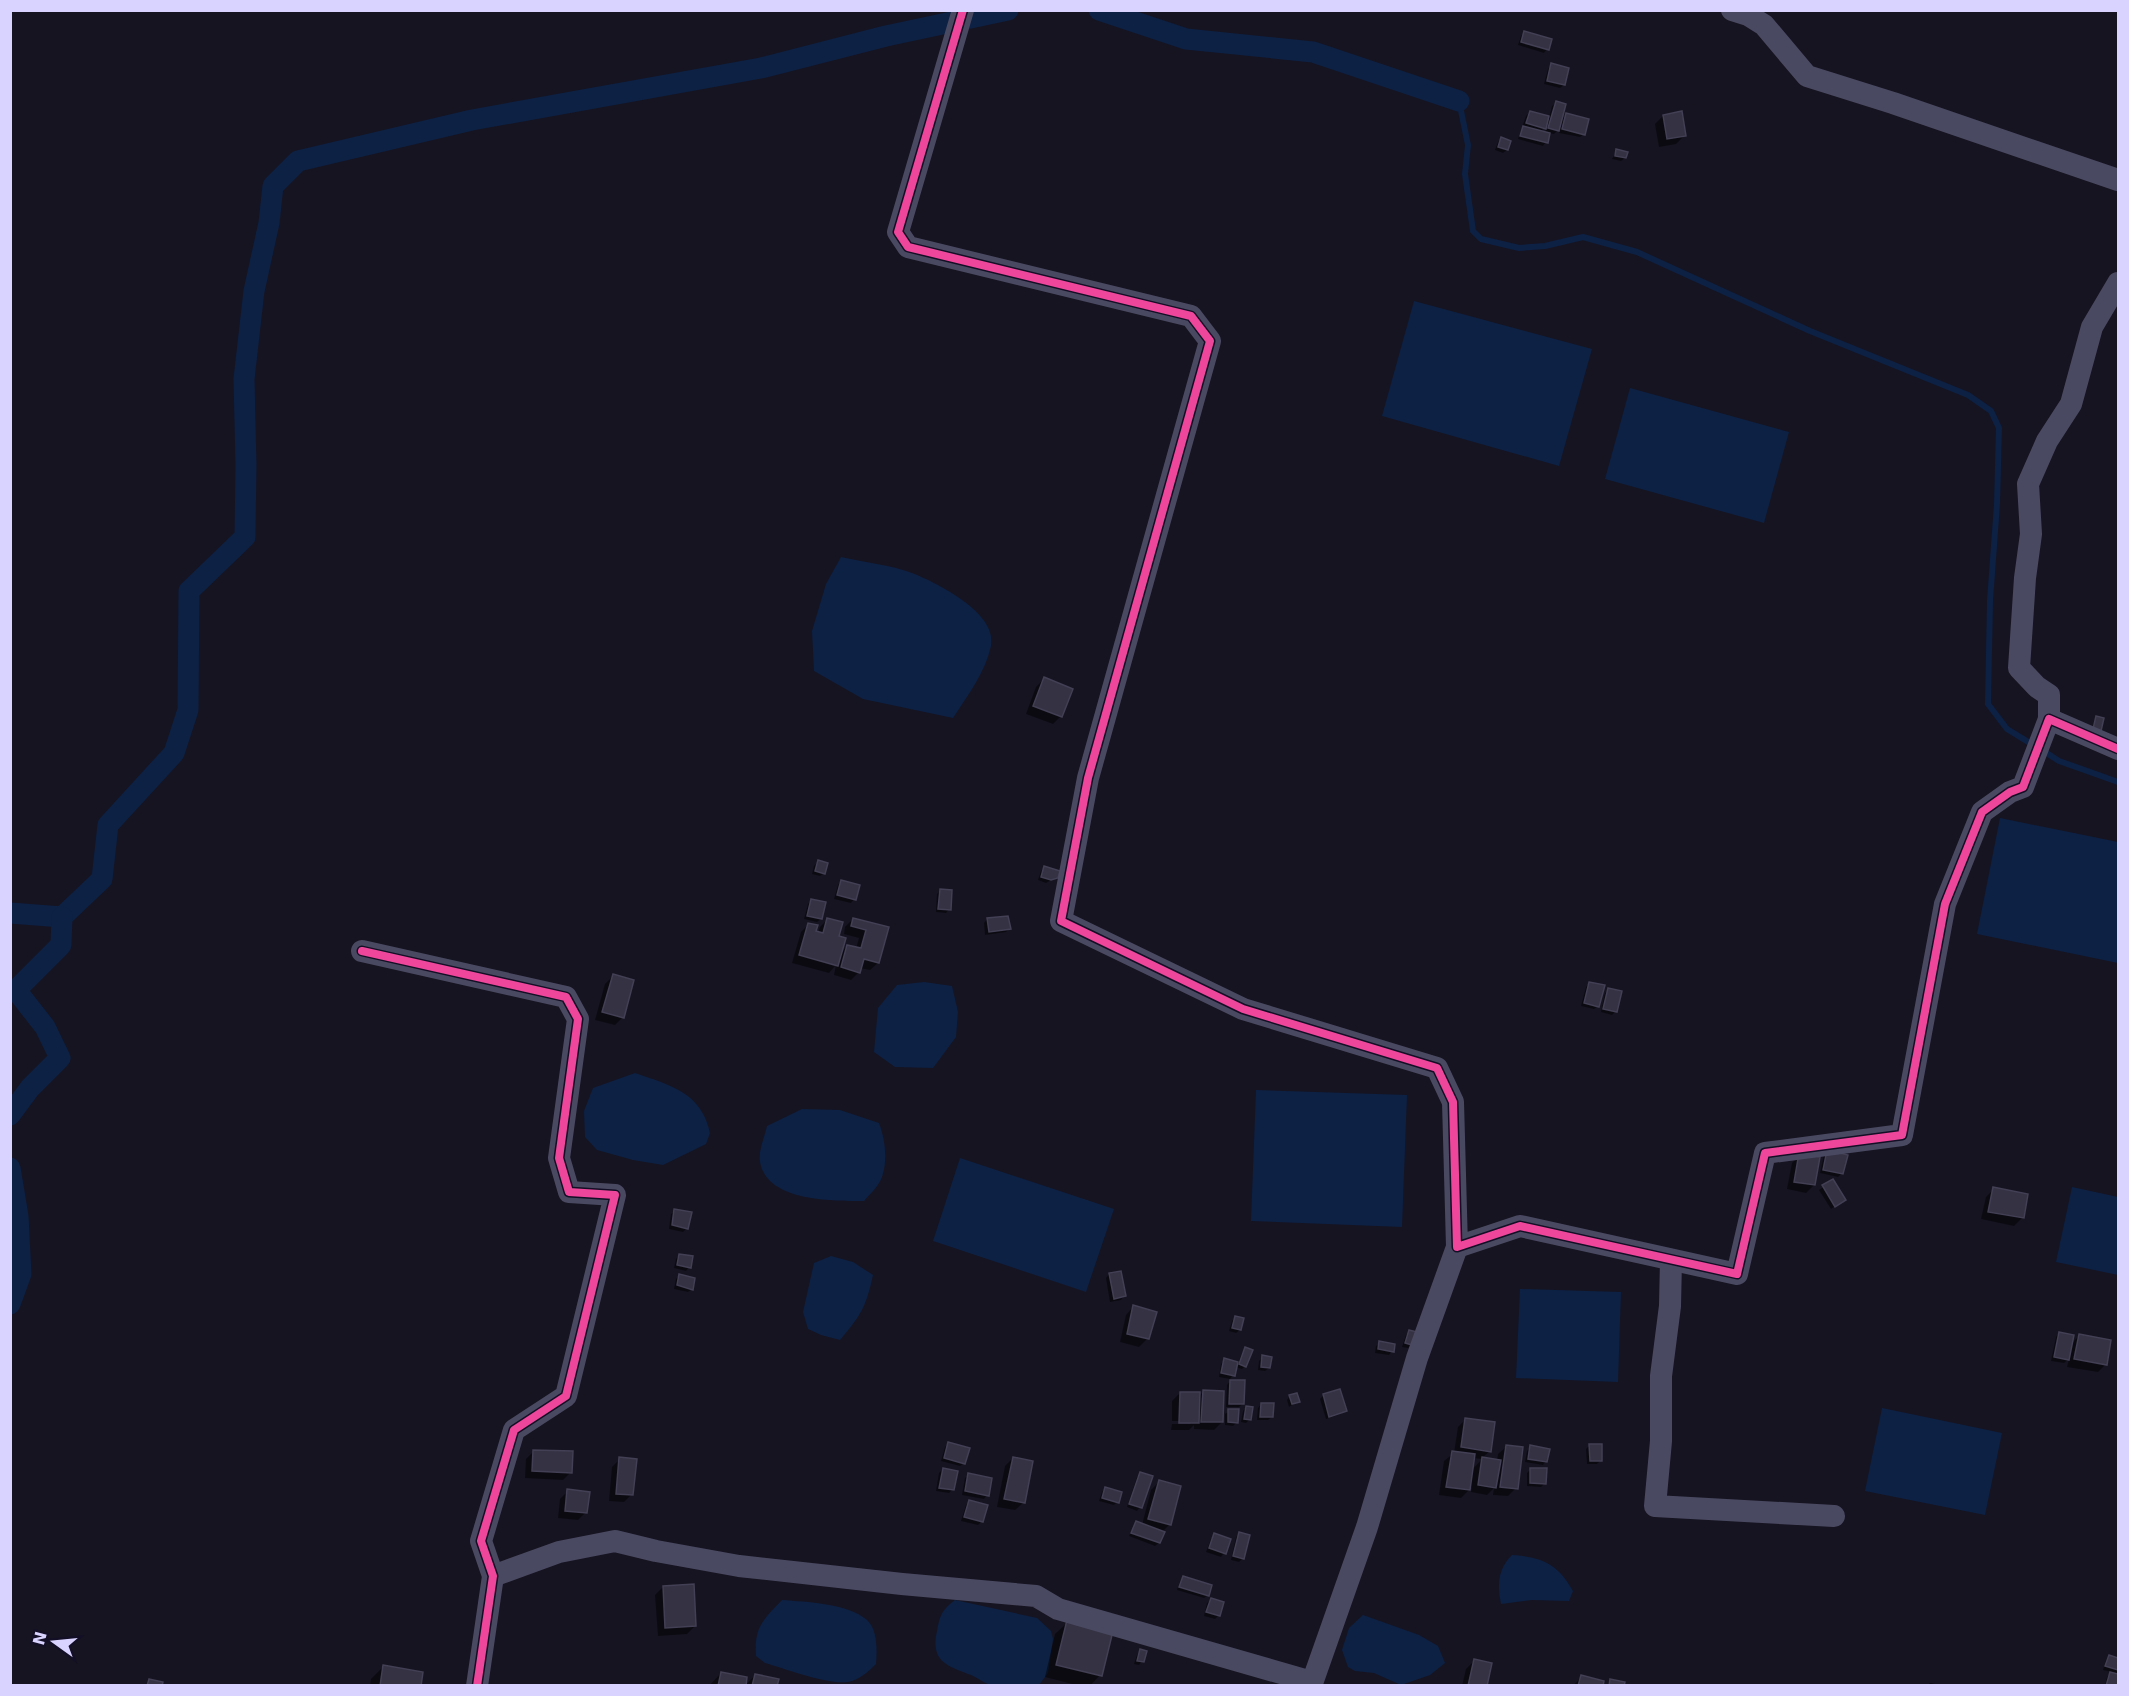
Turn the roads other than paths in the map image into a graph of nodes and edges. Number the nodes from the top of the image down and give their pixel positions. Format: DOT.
graph roads {
  1 [pos="963,10"];
  2 [pos="1732,10"];
  3 [pos="2118,180"];
  4 [pos="2118,283"];
  5 [pos="2046,726"];
  6 [pos="2118,749"];
  7 [pos="362,951"];
  8 [pos="1457,1247"];
  9 [pos="1671,1260"];
  10 [pos="1834,1516"];
  11 [pos="493,1576"];
  12 [pos="1311,1684"];
  13 [pos="477,1686"];
  1 -- 8 [label="street"];
  2 -- 3 [label="street"];
  4 -- 5 [label="street"];
  5 -- 6 [label="street"];
  5 -- 9 [label="street"];
  7 -- 11 [label="street"];
  8 -- 9 [label="street"];
  8 -- 12 [label="street"];
  9 -- 10 [label="street"];
  11 -- 12 [label="street"];
  11 -- 13 [label="street"];
}
